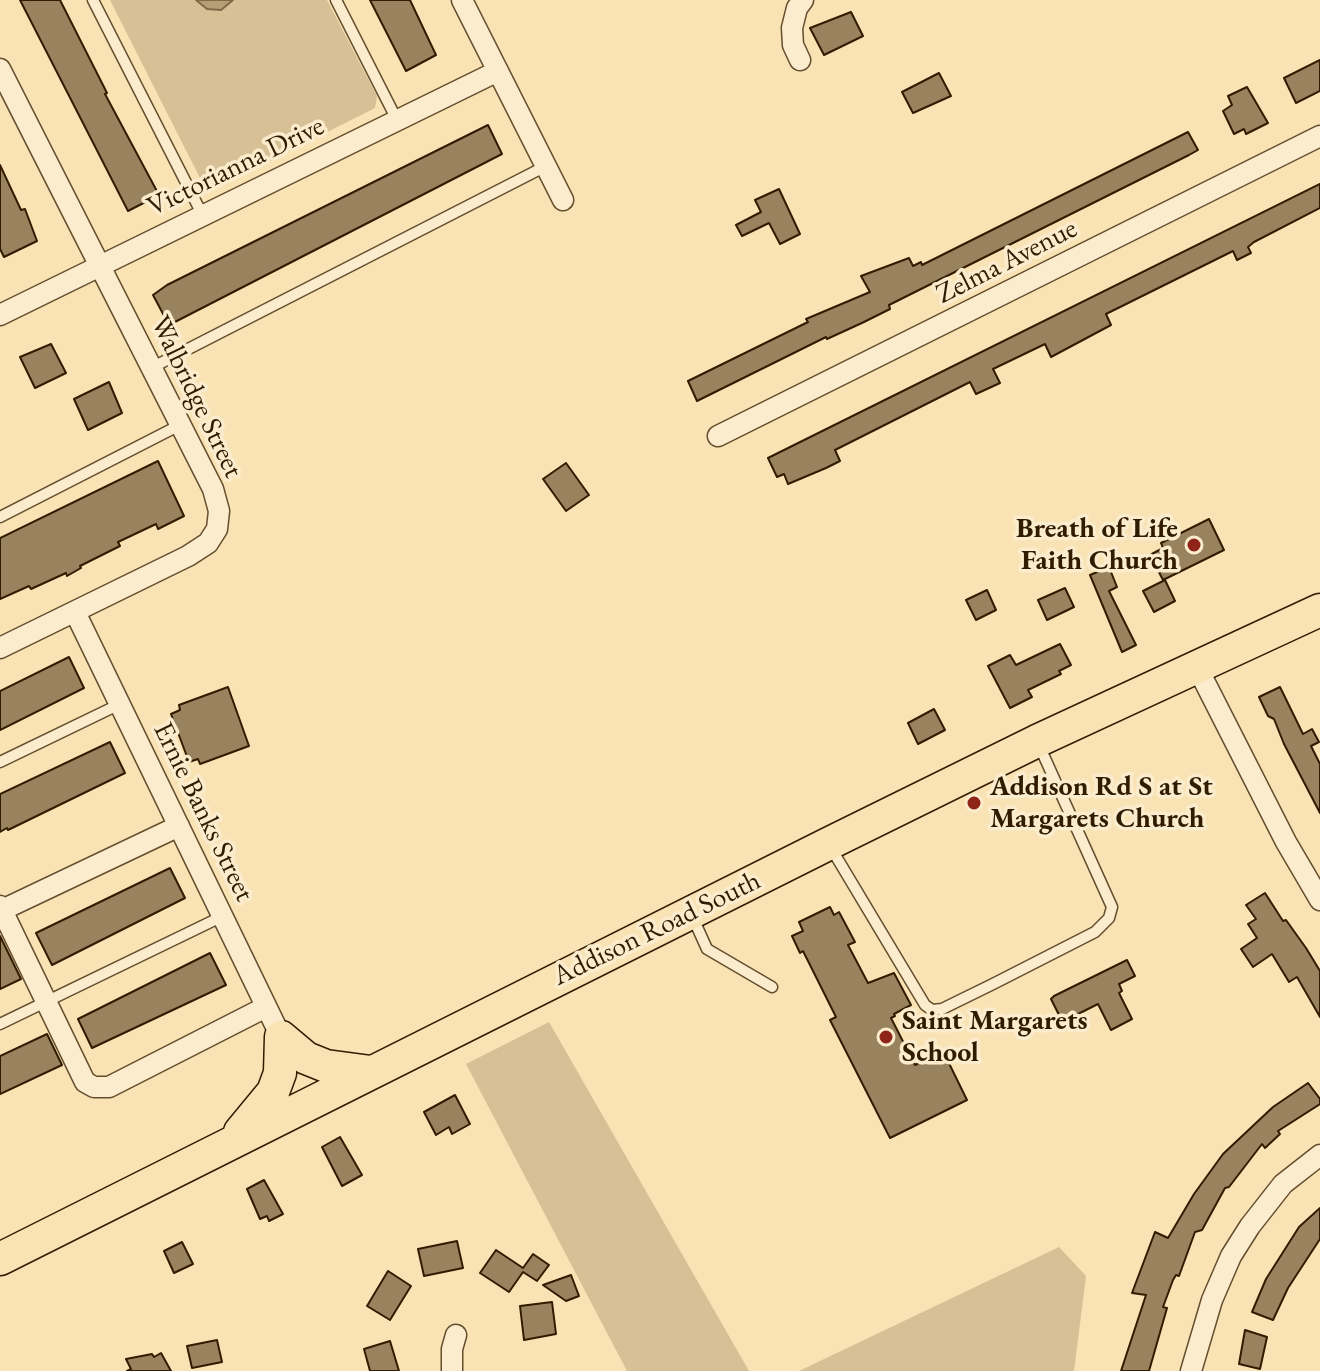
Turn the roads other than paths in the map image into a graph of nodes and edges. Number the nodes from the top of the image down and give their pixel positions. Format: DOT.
graph roads {
  1 [pos="93,0"];
  2 [pos="336,0"];
  3 [pos="462,0"];
  4 [pos="803,0"];
  5 [pos="800,60"];
  6 [pos="0,69"];
  7 [pos="498,71"];
  8 [pos="397,120"];
  9 [pos="1320,136"];
  10 [pos="546,166"];
  11 [pos="563,200"];
  12 [pos="202,214"];
  13 [pos="99,265"];
  14 [pos="0,315"];
  15 [pos="151,368"];
  16 [pos="180,425"];
  17 [pos="718,436"];
  18 [pos="0,517"];
  19 [pos="1320,610"];
  20 [pos="75,612"];
  21 [pos="0,648"];
  22 [pos="1197,667"];
  23 [pos="120,704"];
  24 [pos="1037,741"];
  25 [pos="0,762"];
  26 [pos="179,826"];
  27 [pos="828,844"];
  28 [pos="1320,900"];
  29 [pos="1,908"];
  30 [pos="691,912"];
  31 [pos="223,916"];
  32 [pos="772,987"];
  33 [pos="47,1002"];
  34 [pos="266,1007"];
  35 [pos="0,1024"];
  36 [pos="281,1037"];
  37 [pos="371,1072"];
  38 [pos="228,1144"];
  39 [pos="1320,1155"];
  40 [pos="0,1259"];
  41 [pos="456,1335"];
  42 [pos="452,1371"];
  43 [pos="1191,1371"];
  1 -- 12 [label="lane"];
  2 -- 8 [label="lane"];
  3 -- 7 [label="street"];
  4 -- 5 [label="street"];
  6 -- 13 [label="street, Walbridge Street"];
  7 -- 8 [label="street, Victorianna Drive"];
  7 -- 10 [label="street"];
  8 -- 12 [label="street, Victorianna Drive"];
  9 -- 17 [label="street, Zelma Avenue"];
  10 -- 11 [label="street"];
  10 -- 15 [label="lane"];
  12 -- 13 [label="street, Victorianna Drive"];
  13 -- 14 [label="street, Victorianna Drive"];
  13 -- 15 [label="street, Walbridge Street"];
  15 -- 16 [label="street, Walbridge Street"];
  16 -- 18 [label="lane"];
  16 -- 20 [label="street, Walbridge Street"];
  19 -- 22 [label="main road, Addison Road South"];
  20 -- 21 [label="street, Walbridge Street"];
  20 -- 23 [label="street, Ernie Banks Street"];
  22 -- 24 [label="main road, Addison Road South"];
  22 -- 28 [label="street"];
  23 -- 25 [label="lane"];
  23 -- 26 [label="street, Ernie Banks Street"];
  24 -- 27 [label="main road, Addison Road South"];
  24 -- 27 [label="lane"];
  26 -- 29 [label="street"];
  26 -- 31 [label="street, Ernie Banks Street"];
  27 -- 30 [label="main road, Addison Road South"];
  29 -- 33 [label="street"];
  30 -- 32 [label="lane"];
  30 -- 37 [label="main road, Addison Road South"];
  31 -- 33 [label="lane"];
  31 -- 34 [label="street, Ernie Banks Street"];
  33 -- 34 [label="street"];
  33 -- 35 [label="lane"];
  34 -- 36 [label="street, Ernie Banks Street"];
  36 -- 37 [label="main road"];
  36 -- 38 [label="main road"];
  37 -- 38 [label="main road, Addison Road South"];
  38 -- 40 [label="main road, Addison Road South"];
  39 -- 43 [label="street"];
  41 -- 42 [label="street"];
}
